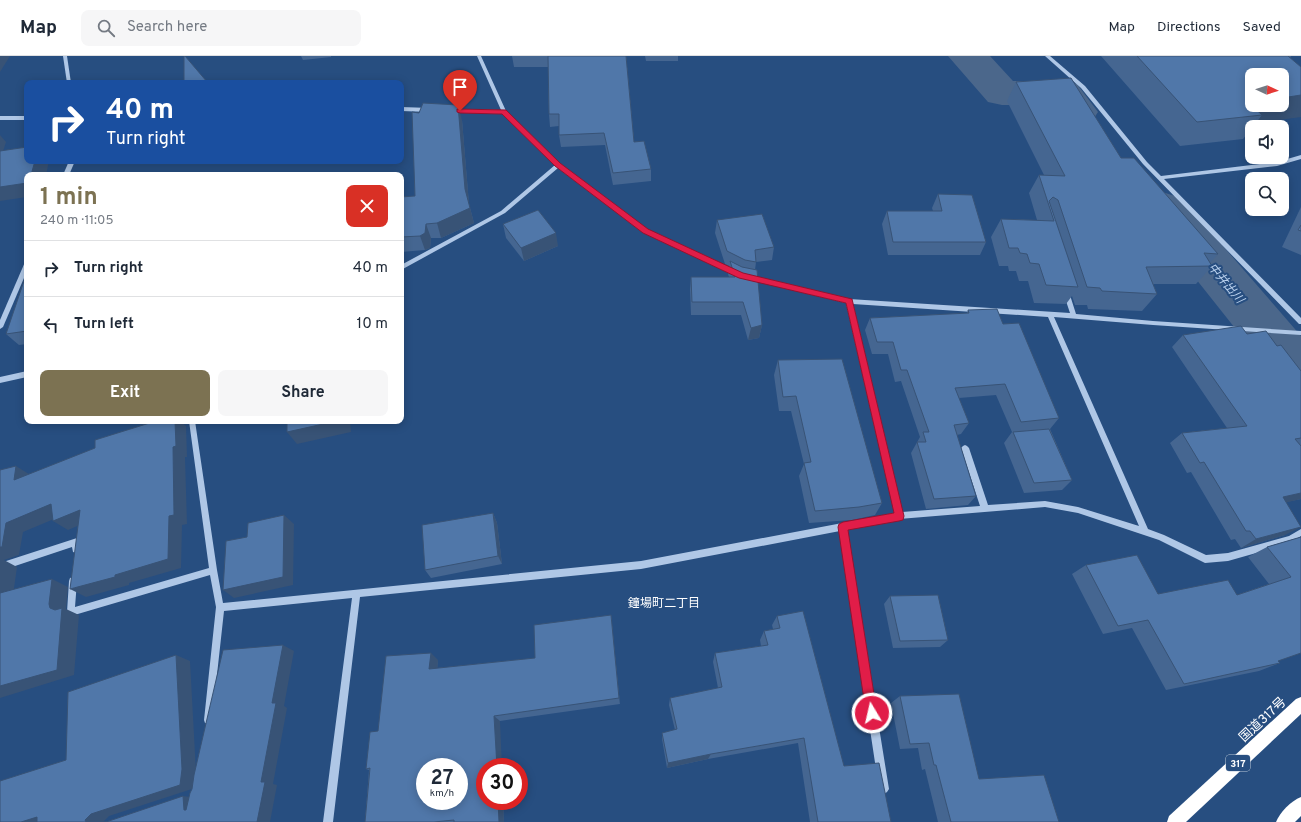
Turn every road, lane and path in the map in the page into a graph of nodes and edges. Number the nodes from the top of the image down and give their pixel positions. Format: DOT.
graph roads {
  1 [pos="65,56"];
  2 [pos="479,56"];
  3 [pos="1047,56"];
  4 [pos="69,80"];
  5 [pos="404,110"];
  6 [pos="433,110"];
  7 [pos="440,110"];
  8 [pos="504,112"];
  9 [pos="0,118"];
  10 [pos="24,118"];
  11 [pos="1301,157"];
  12 [pos="558,164"];
  13 [pos="1160,178"];
  14 [pos="404,266"];
  15 [pos="24,271"];
  16 [pos="1064,286"];
  17 [pos="849,301"];
  18 [pos="1050,315"];
  19 [pos="1074,316"];
  20 [pos="1301,322"];
  21 [pos="0,327"];
  22 [pos="1301,333"];
  23 [pos="24,375"];
  24 [pos="0,380"];
  25 [pos="192,424"];
  26 [pos="965,448"];
  27 [pos="985,509"];
  28 [pos="899,516"];
  29 [pos="843,527"];
  30 [pos="1145,532"];
  31 [pos="1301,532"];
  32 [pos="76,558"];
  33 [pos="0,567"];
  34 [pos="213,570"];
  35 [pos="74,573"];
  36 [pos="357,593"];
  37 [pos="220,607"];
  38 [pos="1301,704"];
  39 [pos="206,731"];
  40 [pos="885,799"];
  41 [pos="1301,805"];
  42 [pos="328,822"];
  43 [pos="1175,822"];
  44 [pos="1284,822"];
  1 -- 4 [label="street"];
  2 -- 8 [label="street"];
  3 -- 13 [label="street"];
  5 -- 6 [label="street"];
  7 -- 8 [label="street"];
  8 -- 12 [label="street"];
  9 -- 10 [label="street"];
  11 -- 13 [label="street"];
  12 -- 14 [label="street"];
  12 -- 17 [label="street"];
  13 -- 20 [label="street"];
  15 -- 21 [label="street"];
  16 -- 19 [label="street"];
  17 -- 18 [label="street"];
  17 -- 28 [label="street"];
  18 -- 19 [label="street"];
  18 -- 30 [label="street"];
  19 -- 22 [label="street"];
  23 -- 24 [label="street"];
  25 -- 34 [label="street"];
  26 -- 27 [label="street"];
  27 -- 28 [label="street"];
  27 -- 30 [label="street"];
  28 -- 29 [label="street"];
  29 -- 36 [label="street"];
  29 -- 40 [label="street"];
  30 -- 31 [label="street"];
  32 -- 33 [label="street"];
  34 -- 35 [label="street"];
  34 -- 37 [label="street"];
  36 -- 37 [label="street"];
  36 -- 42 [label="street"];
  37 -- 39 [label="street"];
  38 -- 43 [label="highway, 国道317号 / 317"];
  41 -- 44 [label="highway"];
}
